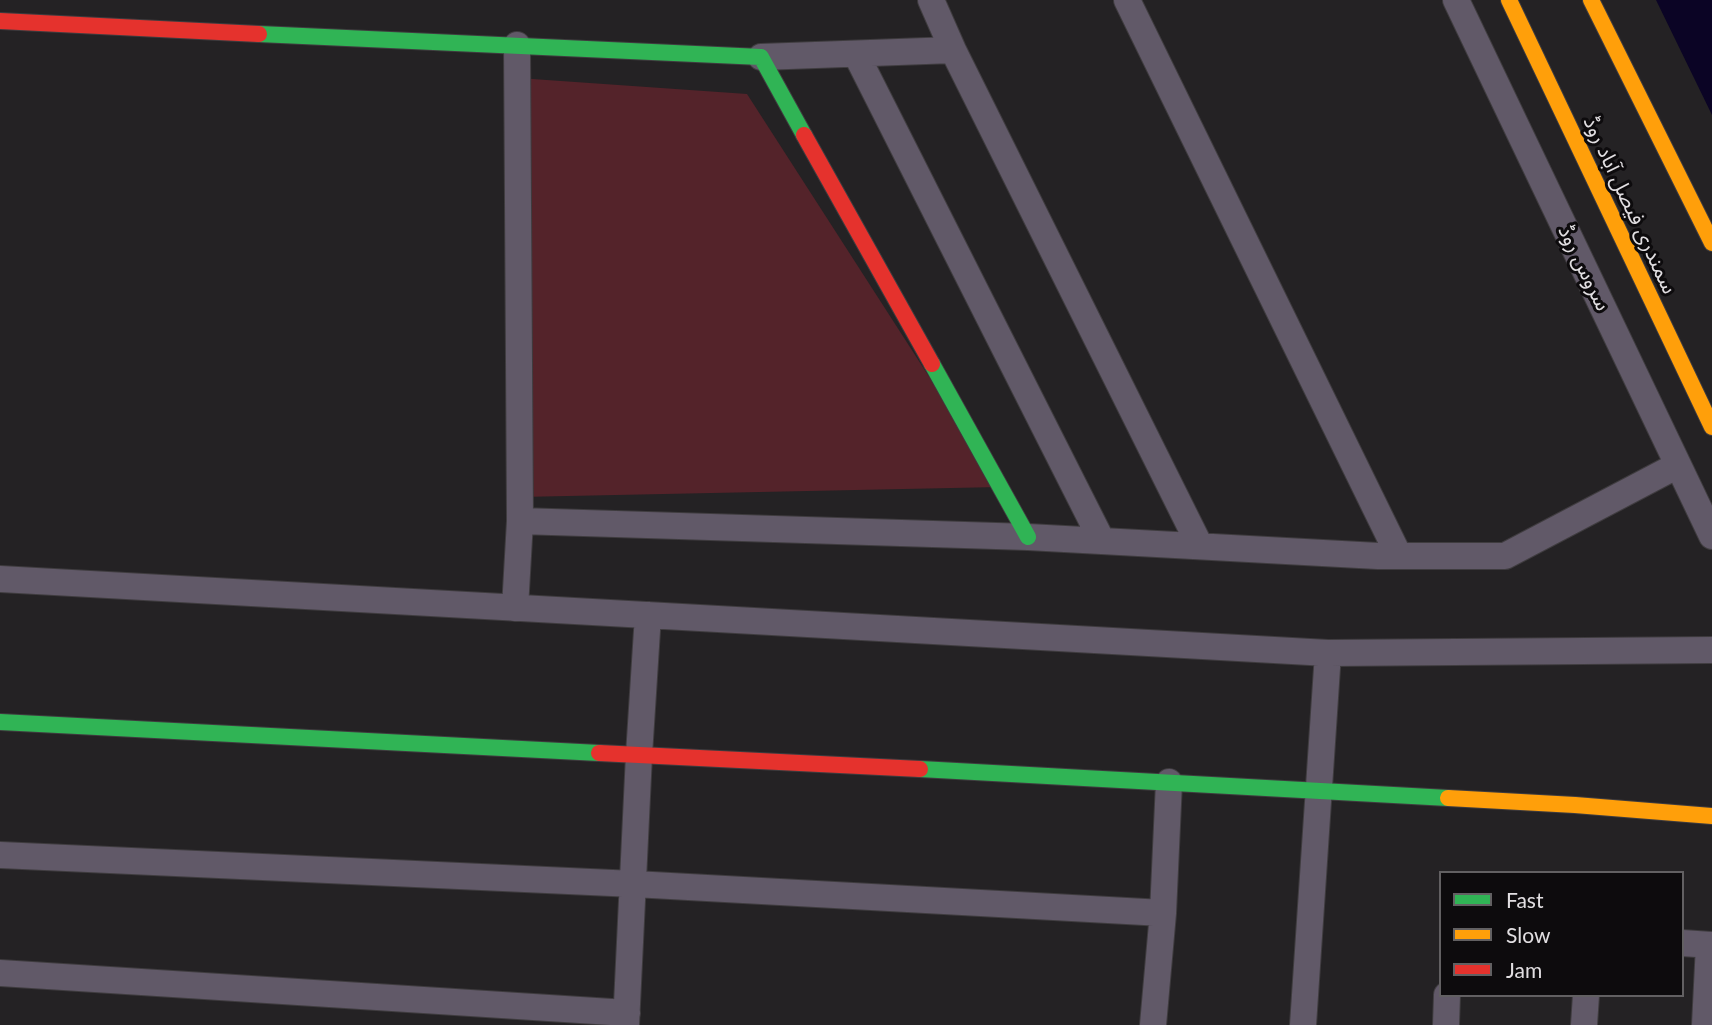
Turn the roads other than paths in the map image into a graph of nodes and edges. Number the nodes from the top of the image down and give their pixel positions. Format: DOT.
graph roads {
  1 [pos="931,0"];
  2 [pos="1127,0"];
  3 [pos="1457,0"];
  4 [pos="1510,0"];
  5 [pos="1591,0"];
  6 [pos="0,21"];
  7 [pos="517,45"];
  8 [pos="953,50"];
  9 [pos="856,54"];
  10 [pos="761,57"];
  11 [pos="1712,243"];
  12 [pos="1712,427"];
  13 [pos="1678,465"];
  14 [pos="520,522"];
  15 [pos="1712,536"];
  16 [pos="1028,537"];
  17 [pos="1102,541"];
  18 [pos="1200,546"];
  19 [pos="1399,556"];
  20 [pos="0,579"];
  21 [pos="515,608"];
  22 [pos="648,615"];
  23 [pos="1712,650"];
  24 [pos="1328,653"];
  25 [pos="0,722"];
  26 [pos="639,755"];
  27 [pos="1169,782"];
  28 [pos="1320,790"];
  29 [pos="1712,816"];
  30 [pos="0,855"];
  31 [pos="634,884"];
  32 [pos="1163,913"];
  33 [pos="1684,943"];
  34 [pos="1711,945"];
  35 [pos="0,973"];
  36 [pos="1447,997"];
  37 [pos="1586,997"];
  38 [pos="627,1019"];
  39 [pos="1153,1025"];
  40 [pos="1303,1025"];
  41 [pos="1446,1025"];
  42 [pos="1584,1025"];
  43 [pos="1705,1025"];
  1 -- 8 [label="street"];
  2 -- 19 [label="street"];
  3 -- 13 [label="street, سروس روڈ"];
  4 -- 12 [label="street, سمندری فیصل آباد روڈ"];
  5 -- 11 [label="street"];
  6 -- 7 [label="street"];
  7 -- 10 [label="street"];
  7 -- 14 [label="street"];
  8 -- 9 [label="street"];
  8 -- 18 [label="street"];
  9 -- 10 [label="street"];
  9 -- 17 [label="street"];
  10 -- 16 [label="street"];
  13 -- 15 [label="street, سروس روڈ"];
  13 -- 19 [label="street"];
  14 -- 16 [label="street"];
  14 -- 21 [label="street"];
  16 -- 17 [label="street"];
  17 -- 18 [label="street"];
  18 -- 19 [label="street"];
  20 -- 21 [label="street"];
  21 -- 22 [label="street"];
  22 -- 24 [label="street"];
  22 -- 26 [label="street"];
  23 -- 24 [label="street"];
  24 -- 28 [label="street"];
  25 -- 26 [label="street"];
  26 -- 27 [label="street"];
  26 -- 31 [label="street"];
  27 -- 28 [label="street"];
  27 -- 32 [label="street"];
  28 -- 29 [label="street"];
  28 -- 40 [label="street"];
  30 -- 31 [label="street"];
  31 -- 32 [label="street"];
  31 -- 38 [label="street"];
  32 -- 39 [label="street"];
  33 -- 34 [label="street"];
  34 -- 43 [label="street"];
  35 -- 38 [label="street"];
  36 -- 41 [label="street"];
  37 -- 42 [label="street"];
}
